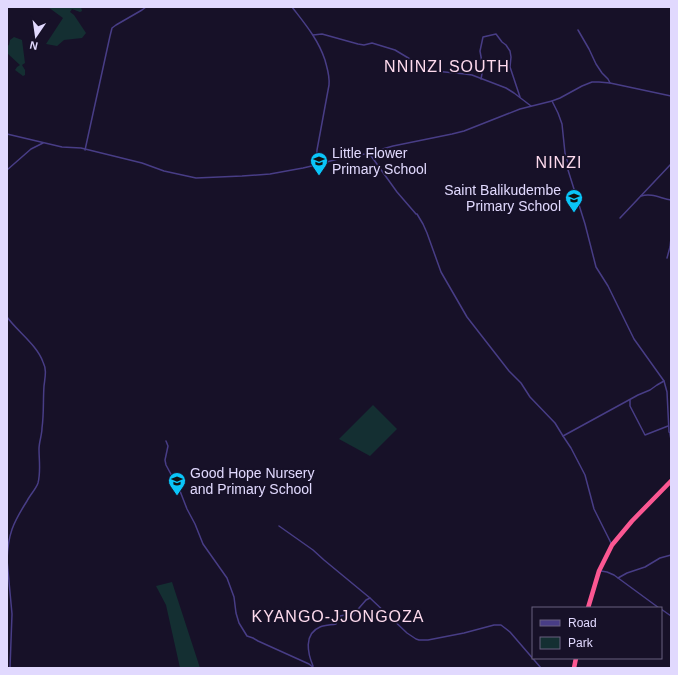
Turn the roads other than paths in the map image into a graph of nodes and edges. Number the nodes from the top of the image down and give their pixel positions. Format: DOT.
graph roads {
  1 [pos="146,7"];
  2 [pos="292,7"];
  3 [pos="578,30"];
  4 [pos="313,35"];
  5 [pos="481,79"];
  6 [pos="610,83"];
  7 [pos="671,96"];
  8 [pos="520,97"];
  9 [pos="552,101"];
  10 [pos="531,106"];
  11 [pos="7,134"];
  12 [pos="43,143"];
  13 [pos="85,150"];
  14 [pos="369,152"];
  15 [pos="671,164"];
  16 [pos="316,165"];
  17 [pos="7,170"];
  18 [pos="641,196"];
  19 [pos="671,200"];
  20 [pos="620,218"];
  21 [pos="671,238"];
  22 [pos="667,258"];
  23 [pos="7,317"];
  24 [pos="664,381"];
  25 [pos="630,400"];
  26 [pos="668,426"];
  27 [pos="670,433"];
  28 [pos="563,436"];
  29 [pos="671,440"];
  30 [pos="166,441"];
  31 [pos="671,481"];
  32 [pos="278,526"];
  33 [pos="612,545"];
  34 [pos="7,550"];
  35 [pos="671,556"];
  36 [pos="7,560"];
  37 [pos="599,571"];
  38 [pos="617,578"];
  39 [pos="370,598"];
  40 [pos="588,607"];
  41 [pos="657,607"];
  42 [pos="662,610"];
  43 [pos="671,616"];
  44 [pos="532,657"];
  45 [pos="534,659"];
  46 [pos="10,668"];
  47 [pos="314,668"];
  48 [pos="542,668"];
  1 -- 13 [label="street"];
  2 -- 4 [label="street"];
  3 -- 6 [label="street"];
  4 -- 5 [label="street"];
  4 -- 16 [label="street"];
  5 -- 8 [label="street"];
  5 -- 8 [label="street"];
  6 -- 7 [label="street"];
  6 -- 9 [label="street"];
  8 -- 10 [label="street"];
  9 -- 10 [label="street"];
  9 -- 24 [label="street"];
  10 -- 14 [label="street"];
  11 -- 12 [label="street"];
  12 -- 13 [label="street"];
  12 -- 17 [label="street"];
  13 -- 16 [label="street"];
  14 -- 16 [label="street"];
  14 -- 28 [label="street"];
  15 -- 18 [label="street"];
  18 -- 19 [label="street"];
  18 -- 20 [label="street"];
  21 -- 22 [label="street"];
  23 -- 34 [label="street"];
  24 -- 25 [label="street"];
  24 -- 26 [label="street"];
  25 -- 26 [label="street"];
  25 -- 28 [label="street"];
  26 -- 27 [label="street"];
  27 -- 29 [label="street"];
  28 -- 33 [label="street"];
  30 -- 47 [label="street"];
  31 -- 33 [label="highway"];
  32 -- 39 [label="street"];
  33 -- 37 [label="highway"];
  34 -- 36 [label="street"];
  35 -- 38 [label="street"];
  36 -- 46 [label="street"];
  37 -- 38 [label="street"];
  37 -- 40 [label="highway"];
  38 -- 41 [label="street"];
  39 -- 44 [label="street"];
  39 -- 47 [label="street"];
  42 -- 43 [label="street"];
  45 -- 48 [label="street"];
}
